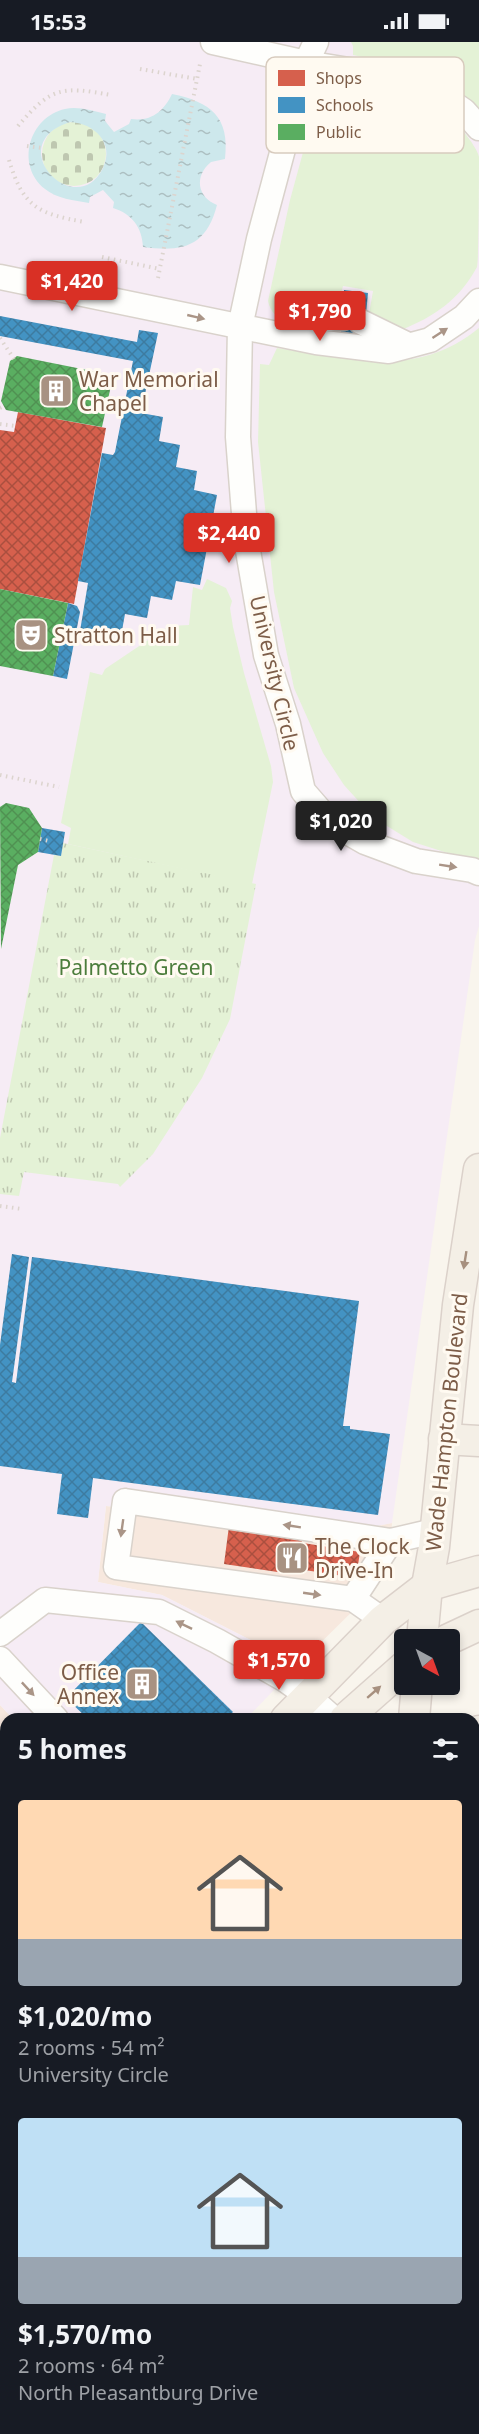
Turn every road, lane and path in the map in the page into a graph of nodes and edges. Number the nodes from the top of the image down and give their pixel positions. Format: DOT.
graph roads {
  1 [pos="213,42"];
  2 [pos="311,53"];
  3 [pos="200,64"];
  4 [pos="140,69"];
  5 [pos="197,79"];
  6 [pos="111,95"];
  7 [pos="464,111"];
  8 [pos="18,126"];
  9 [pos="479,128"];
  10 [pos="27,146"];
  11 [pos="42,148"];
  12 [pos="283,153"];
  13 [pos="9,160"];
  14 [pos="85,222"];
  15 [pos="102,257"];
  16 [pos="160,270"];
  17 [pos="0,277"];
  18 [pos="158,278"];
  19 [pos="479,301"];
  20 [pos="240,327"];
  21 [pos="290,336"];
  22 [pos="0,338"];
  23 [pos="408,345"];
  24 [pos="14,359"];
  25 [pos="0,424"];
  26 [pos="15,426"];
  27 [pos="0,776"];
  28 [pos="59,787"];
  29 [pos="40,839"];
  30 [pos="49,841"];
  31 [pos="479,873"];
  32 [pos="479,1168"];
  33 [pos="476,1203"];
  34 [pos="0,1206"];
  35 [pos="22,1209"];
  36 [pos="444,1439"];
  37 [pos="479,1441"];
  38 [pos="434,1531"];
  39 [pos="391,1541"];
  40 [pos="479,1571"];
  41 [pos="427,1586"];
  42 [pos="353,1599"];
  43 [pos="382,1620"];
  44 [pos="479,1625"];
  45 [pos="423,1629"];
  46 [pos="0,1634"];
  47 [pos="460,1634"];
  48 [pos="0,1659"];
  49 [pos="394,1676"];
  50 [pos="416,1695"];
  51 [pos="308,1696"];
  52 [pos="50,1713"];
  53 [pos="292,1713"];
  54 [pos="327,1713"];
  55 [pos="352,1713"];
  56 [pos="415,1713"];
  1 -- 2 [label="street"];
  3 -- 5 [label="path"];
  4 -- 5 [label="path"];
  5 -- 16 [label="path"];
  6 -- 8 [label="path"];
  7 -- 9 [label="street"];
  10 -- 11 [label="path"];
  12 -- 20 [label="street, University Circle"];
  13 -- 14 [label="path"];
  15 -- 16 [label="path"];
  16 -- 18 [label="path"];
  17 -- 20 [label="street, one-way"];
  23 -- 19 [label="street, one-way"];
  20 -- 21 [label="street"];
  20 -- 31 [label="street, University Circle, one-way"];
  21 -- 23 [label="street"];
  21 -- 23 [label="street"];
  22 -- 24 [label="path"];
  25 -- 26 [label="path"];
  27 -- 28 [label="path"];
  29 -- 30 [label="path"];
  32 -- 33 [label="main road, Wade Hampton Boulevard"];
  33 -- 36 [label="main road, Wade Hampton Boulevard, one-way"];
  34 -- 35 [label="path"];
  36 -- 37 [label="main road"];
  36 -- 38 [label="main road, Wade Hampton Boulevard"];
  38 -- 39 [label="street"];
  38 -- 41 [label="main road, Wade Hampton Boulevard"];
  39 -- 42 [label="street"];
  39 -- 42 [label="street, one-way"];
  40 -- 41 [label="main road"];
  41 -- 43 [label="main road"];
  41 -- 45 [label="main road, Wade Hampton Boulevard"];
  42 -- 43 [label="street"];
  43 -- 51 [label="main road"];
  44 -- 47 [label="main road"];
  51 -- 46 [label="street, one-way"];
  48 -- 52 [label="street, one-way"];
  55 -- 49 [label="main road, one-way"];
  50 -- 56 [label="main road"];
  51 -- 53 [label="main road"];
  51 -- 54 [label="street"];
}
